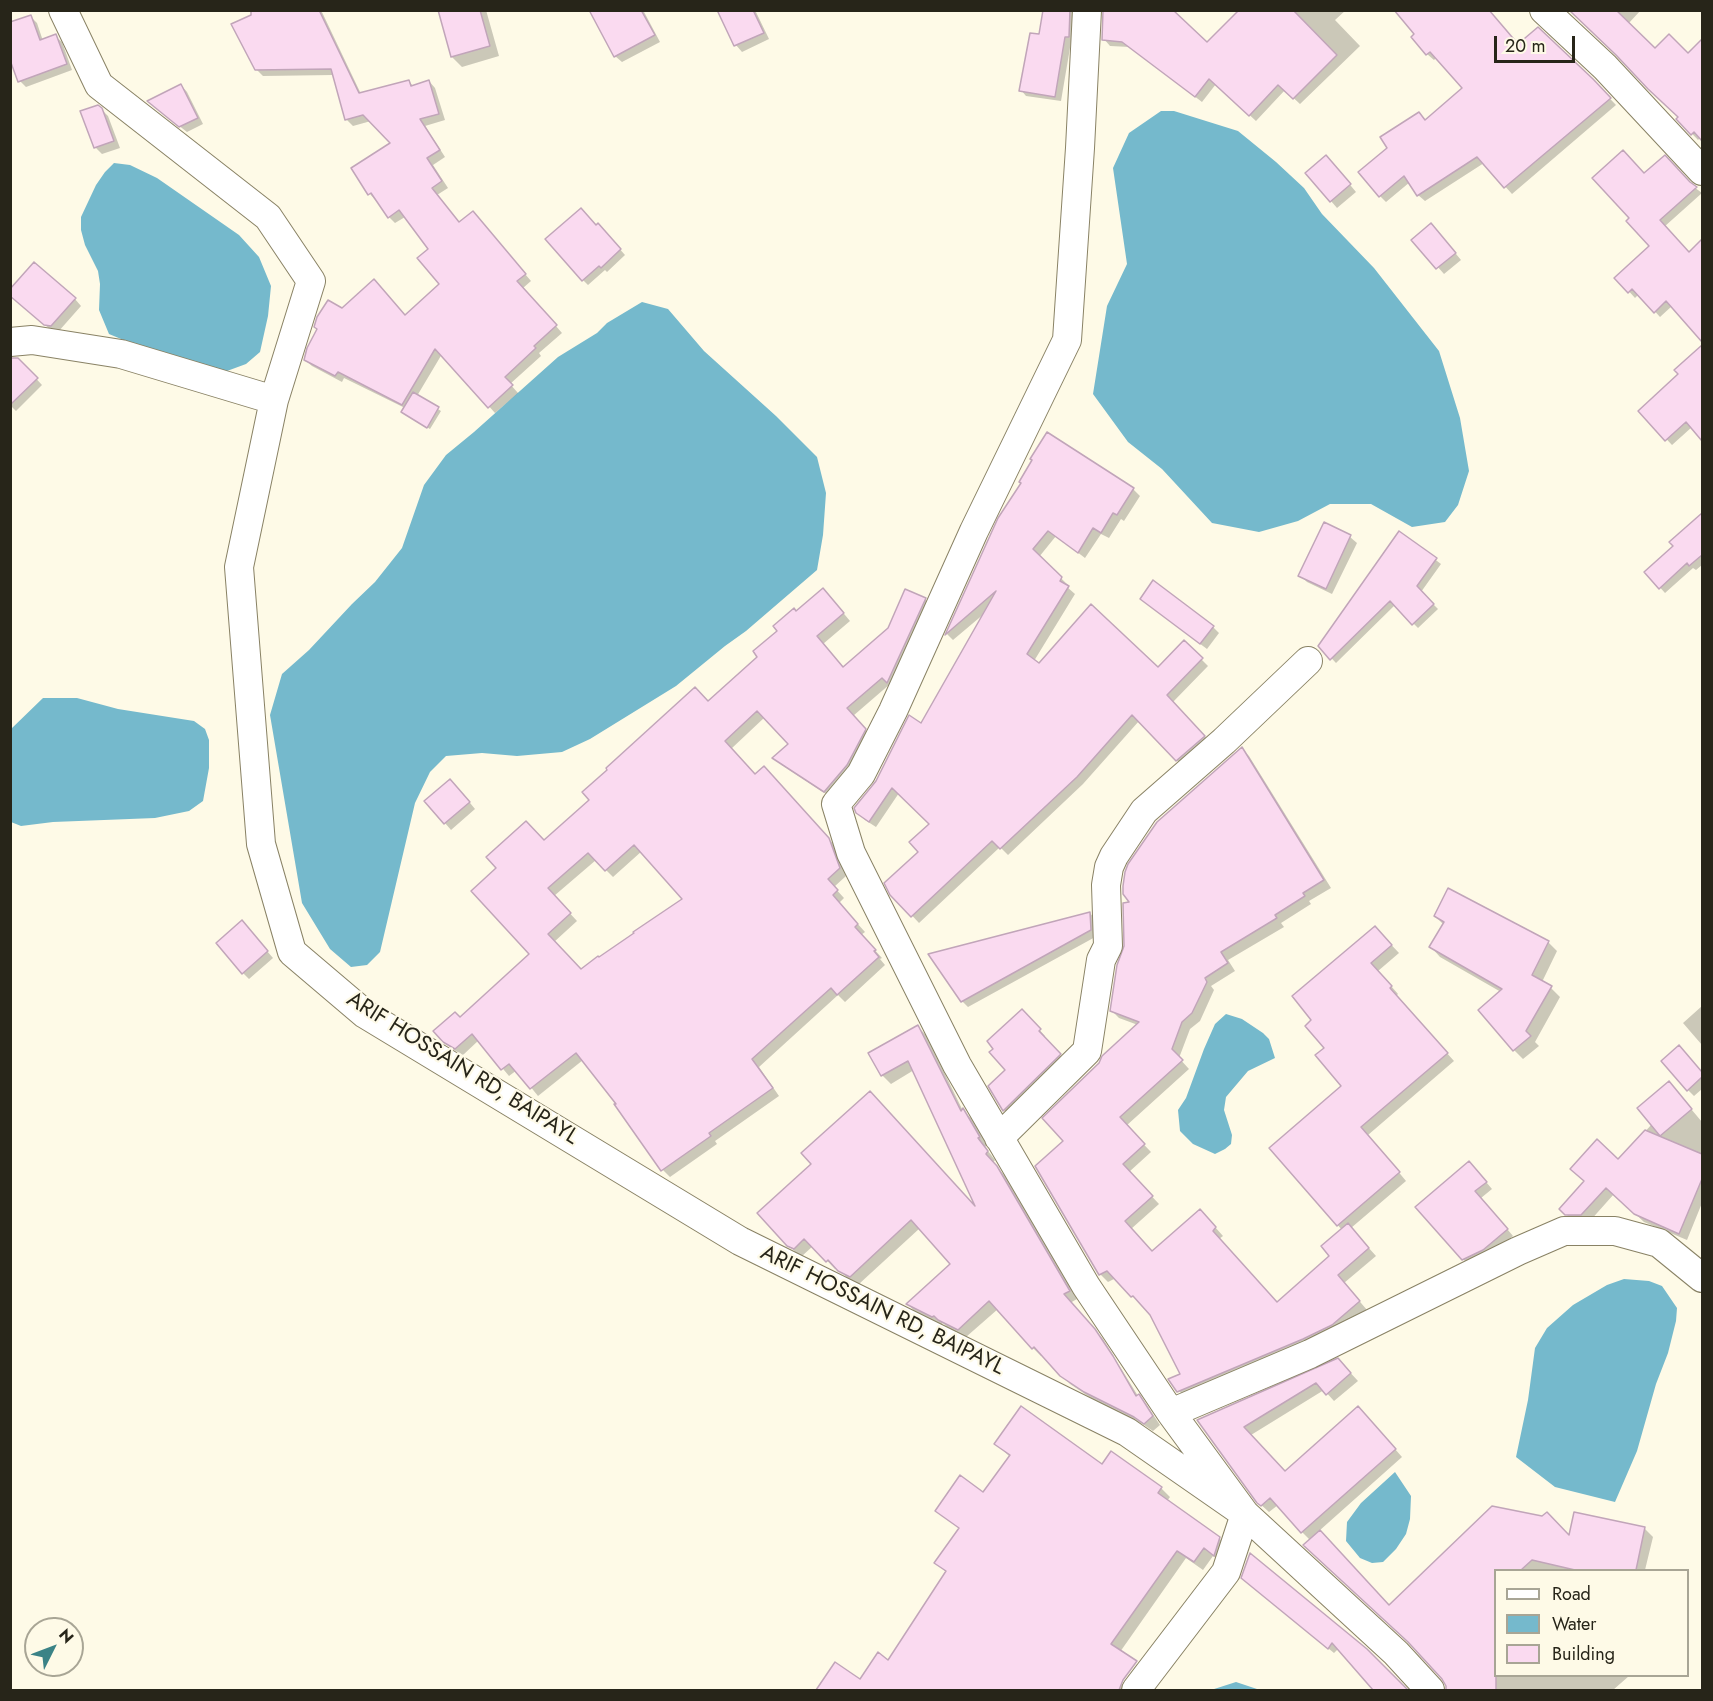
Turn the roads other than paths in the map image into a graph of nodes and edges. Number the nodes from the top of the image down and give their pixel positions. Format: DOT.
graph roads {
  1 [pos="63,10"];
  2 [pos="1087,10"];
  3 [pos="1544,10"];
  4 [pos="1701,166"];
  5 [pos="10,342"];
  6 [pos="274,400"];
  7 [pos="1308,661"];
  8 [pos="999,1138"];
  9 [pos="1702,1278"];
  10 [pos="1171,1413"];
  11 [pos="1245,1514"];
  12 [pos="1136,1690"];
  13 [pos="1430,1690"];
  1 -- 6 [label="street, ARIF HOSSAIN RD, BAIPAYL"];
  2 -- 8 [label="street"];
  3 -- 4 [label="street"];
  5 -- 6 [label="street"];
  6 -- 11 [label="street, ARIF HOSSAIN RD, BAIPAYL"];
  7 -- 8 [label="street"];
  8 -- 10 [label="street"];
  9 -- 10 [label="street"];
  10 -- 11 [label="street"];
  11 -- 12 [label="street"];
  11 -- 13 [label="street, ARIF HOSSAIN RD, BAIPAYL"];
}
